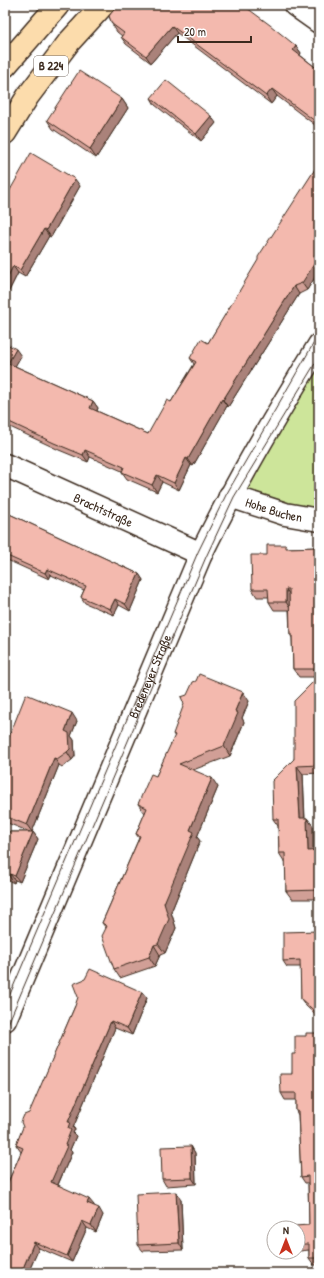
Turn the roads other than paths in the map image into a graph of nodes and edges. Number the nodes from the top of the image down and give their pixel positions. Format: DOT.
graph roads {
  1 [pos="58,5"];
  2 [pos="103,5"];
  3 [pos="295,5"];
  4 [pos="319,22"];
  5 [pos="5,66"];
  6 [pos="5,133"];
  7 [pos="319,345"];
  8 [pos="5,465"];
  9 [pos="230,496"];
  10 [pos="319,520"];
  11 [pos="202,554"];
  12 [pos="5,1020"];
  1 -- 5 [label="main road, B 224"];
  2 -- 6 [label="main road, B 224"];
  3 -- 4 [label="street"];
  7 -- 9 [label="street, Bredeneyer Straße"];
  8 -- 11 [label="street, Brachtstraße"];
  9 -- 10 [label="street, Hohe Buchen"];
  9 -- 11 [label="street, Bredeneyer Straße"];
  11 -- 12 [label="street, Bredeneyer Straße"];
}
